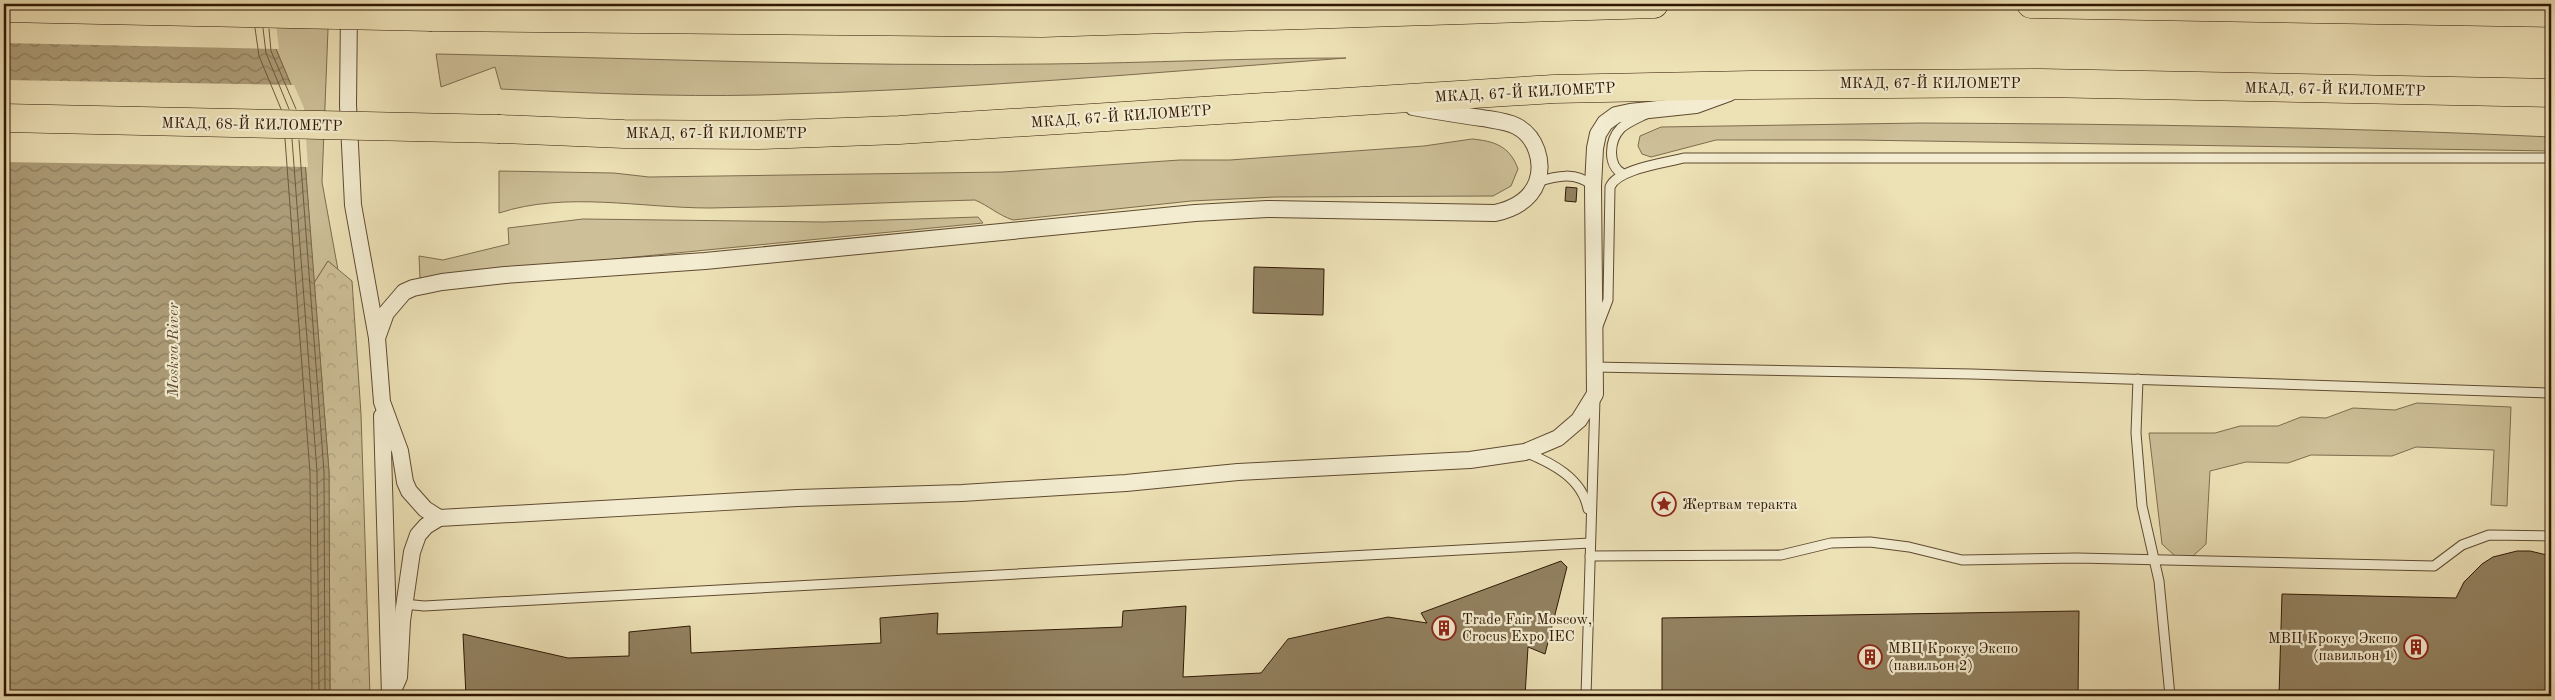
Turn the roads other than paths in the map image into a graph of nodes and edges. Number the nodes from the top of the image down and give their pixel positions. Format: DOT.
graph roads {
  1 [pos="349,4"];
  2 [pos="1654,4"];
  3 [pos="2030,4"];
  4 [pos="4,8"];
  5 [pos="2551,12"];
  6 [pos="1751,84"];
  7 [pos="2551,93"];
  8 [pos="1378,101"];
  9 [pos="1653,110"];
  10 [pos="4,118"];
  11 [pos="500,129"];
  12 [pos="2551,158"];
  13 [pos="1623,174"];
  14 [pos="1537,182"];
  15 [pos="1593,186"];
  16 [pos="377,338"];
  17 [pos="1593,338"];
  18 [pos="1594,367"];
  19 [pos="2138,379"];
  20 [pos="2551,393"];
  21 [pos="1595,394"];
  22 [pos="382,402"];
  23 [pos="1525,452"];
  24 [pos="439,518"];
  25 [pos="1591,521"];
  26 [pos="2551,536"];
  27 [pos="1590,543"];
  28 [pos="1590,556"];
  29 [pos="2154,561"];
  30 [pos="404,604"];
  31 [pos="391,696"];
  32 [pos="1586,696"];
  33 [pos="2170,696"];
  1 -- 16 [label="street"];
  2 -- 4 [label="highway, bridge"];
  3 -- 5 [label="highway"];
  6 -- 7 [label="highway, МКАД, 67-Й КИЛОМЕТР"];
  6 -- 8 [label="highway, МКАД, 67-Й КИЛОМЕТР"];
  6 -- 9 [label="street"];
  8 -- 11 [label="highway, МКАД, 67-Й КИЛОМЕТР"];
  8 -- 14 [label="street"];
  9 -- 13 [label="lane"];
  9 -- 15 [label="street"];
  10 -- 11 [label="highway, МКАД, 68-Й КИЛОМЕТР, bridge"];
  12 -- 13 [label="lane"];
  13 -- 17 [label="lane"];
  14 -- 15 [label="lane"];
  14 -- 16 [label="street"];
  15 -- 17 [label="street"];
  16 -- 22 [label="street"];
  17 -- 18 [label="street"];
  18 -- 19 [label="lane"];
  18 -- 21 [label="street"];
  19 -- 20 [label="lane"];
  19 -- 29 [label="lane"];
  21 -- 23 [label="street"];
  21 -- 25 [label="lane"];
  22 -- 24 [label="street"];
  22 -- 31 [label="street"];
  23 -- 24 [label="street"];
  23 -- 25 [label="lane"];
  24 -- 30 [label="street"];
  25 -- 27 [label="lane"];
  26 -- 29 [label="lane"];
  27 -- 28 [label="lane"];
  27 -- 30 [label="lane"];
  28 -- 29 [label="lane"];
  28 -- 32 [label="lane"];
  29 -- 33 [label="lane"];
  30 -- 31 [label="street"];
}
